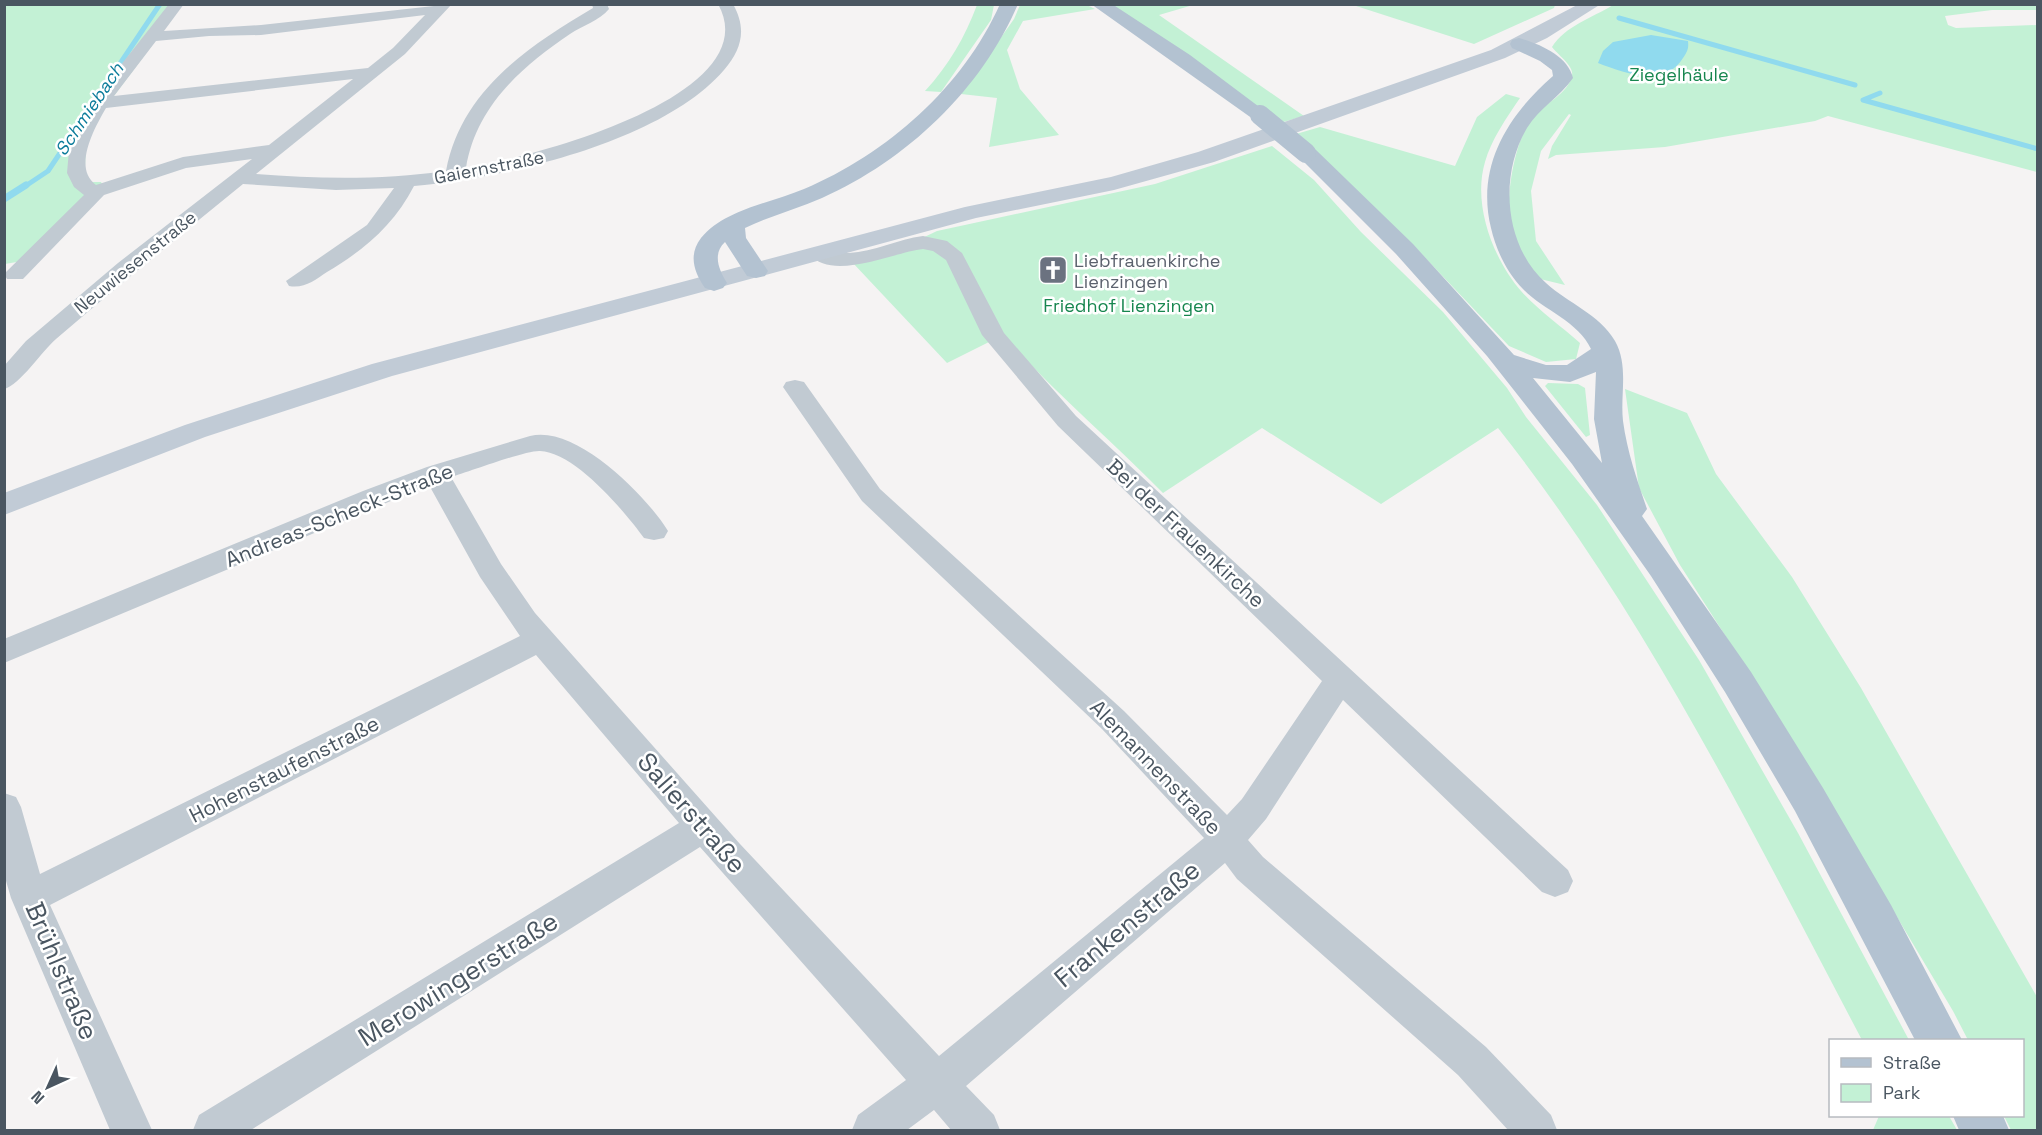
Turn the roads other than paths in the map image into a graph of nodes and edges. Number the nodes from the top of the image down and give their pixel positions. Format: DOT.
graph roads {
  1 [pos="177,4"];
  2 [pos="599,4"];
  3 [pos="725,4"];
  4 [pos="1010,4"];
  5 [pos="1099,4"];
  6 [pos="1593,4"];
  7 [pos="443,7"];
  8 [pos="153,37"];
  9 [pos="1519,44"];
  10 [pos="1498,54"];
  11 [pos="373,72"];
  12 [pos="1552,87"];
  13 [pos="100,103"];
  14 [pos="274,150"];
  15 [pos="455,175"];
  16 [pos="238,178"];
  17 [pos="407,182"];
  18 [pos="94,192"];
  19 [pos="733,227"];
  20 [pos="820,253"];
  21 [pos="756,271"];
  22 [pos="15,273"];
  23 [pos="297,281"];
  24 [pos="714,283"];
  25 [pos="1604,351"];
  26 [pos="1505,361"];
  27 [pos="4,382"];
  28 [pos="795,387"];
  29 [pos="436,473"];
  30 [pos="4,505"];
  31 [pos="654,531"];
  32 [pos="1637,531"];
  33 [pos="539,640"];
  34 [pos="4,652"];
  35 [pos="1340,679"];
  36 [pos="4,807"];
  37 [pos="703,827"];
  38 [pos="1227,840"];
  39 [pos="1555,881"];
  40 [pos="29,898"];
  41 [pos="1938,1039"];
  42 [pos="935,1083"];
  43 [pos="1978,1117"];
  44 [pos="131,1131"];
  45 [pos="214,1131"];
  46 [pos="873,1131"];
  47 [pos="979,1131"];
  48 [pos="1536,1131"];
  49 [pos="1985,1131"];
  1 -- 8 [label="street"];
  2 -- 15 [label="street"];
  3 -- 15 [label="street, Gaiernstraße"];
  4 -- 19 [label="main road"];
  5 -- 26 [label="main road, bridge"];
  6 -- 9 [label="main road"];
  7 -- 8 [label="street, Neuwiesenstraße"];
  7 -- 11 [label="street, Neuwiesenstraße"];
  8 -- 13 [label="street"];
  9 -- 10 [label="main road"];
  9 -- 12 [label="main road"];
  10 -- 12 [label="main road"];
  10 -- 20 [label="main road"];
  11 -- 13 [label="street"];
  11 -- 14 [label="street, Neuwiesenstraße"];
  12 -- 25 [label="main road"];
  13 -- 18 [label="street"];
  14 -- 16 [label="street, Neuwiesenstraße"];
  14 -- 18 [label="street"];
  15 -- 17 [label="street, Gaiernstraße"];
  16 -- 17 [label="street, Gaiernstraße"];
  16 -- 27 [label="street, Neuwiesenstraße"];
  17 -- 23 [label="street"];
  18 -- 22 [label="street"];
  19 -- 21 [label="main road"];
  19 -- 24 [label="main road"];
  20 -- 21 [label="main road"];
  20 -- 35 [label="street, Bei der Frauenkirche"];
  21 -- 24 [label="main road"];
  24 -- 30 [label="main road"];
  25 -- 26 [label="main road"];
  25 -- 32 [label="main road"];
  26 -- 32 [label="main road"];
  28 -- 38 [label="street, Alemannenstraße"];
  29 -- 31 [label="street, Andreas-Scheck-Straße"];
  29 -- 33 [label="street, Salierstraße"];
  29 -- 34 [label="street, Andreas-Scheck-Straße"];
  32 -- 41 [label="main road"];
  33 -- 37 [label="street, Salierstraße"];
  33 -- 40 [label="street, Hohenstaufenstraße"];
  35 -- 38 [label="street, Frankenstraße"];
  35 -- 39 [label="street, Bei der Frauenkirche"];
  36 -- 40 [label="street, Brühlstraße"];
  37 -- 42 [label="street, Salierstraße"];
  37 -- 45 [label="street, Merowingerstraße"];
  38 -- 42 [label="street, Frankenstraße"];
  38 -- 48 [label="street, Alemannenstraße"];
  40 -- 44 [label="street, Brühlstraße"];
  42 -- 46 [label="street, Frankenstraße"];
  42 -- 47 [label="street, Salierstraße"];
  43 -- 49 [label="main road"];
}
